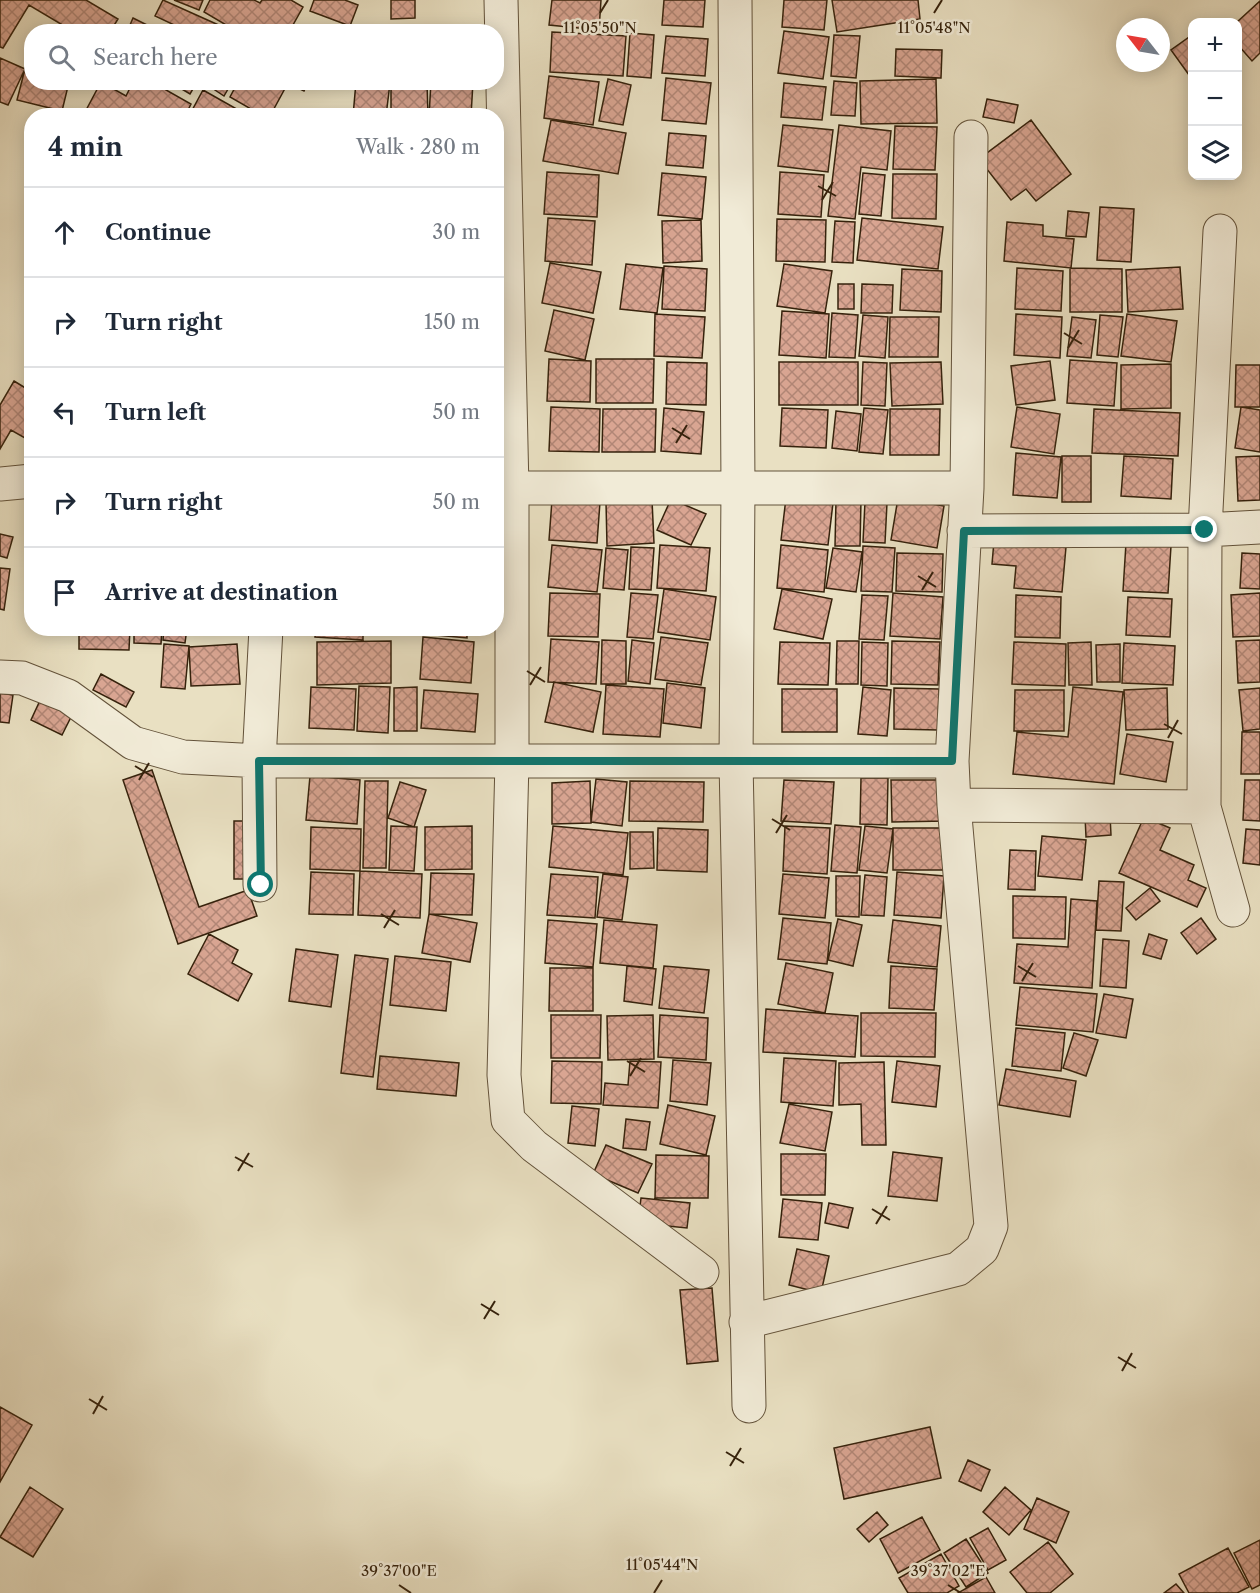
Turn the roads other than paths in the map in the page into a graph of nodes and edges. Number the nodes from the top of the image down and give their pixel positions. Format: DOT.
graph roads {
  1 [pos="501,0"];
  2 [pos="735,0"];
  3 [pos="501,24"];
  4 [pos="502,90"];
  5 [pos="502,108"];
  6 [pos="971,137"];
  7 [pos="1220,231"];
  8 [pos="24,482"];
  9 [pos="0,484"];
  10 [pos="504,488"];
  11 [pos="738,488"];
  12 [pos="967,488"];
  13 [pos="1260,526"];
  14 [pos="1205,530"];
  15 [pos="964,531"];
  16 [pos="266,636"];
  17 [pos="0,677"];
  18 [pos="259,761"];
  19 [pos="512,761"];
  20 [pos="736,761"];
  21 [pos="952,761"];
  22 [pos="954,805"];
  23 [pos="1204,807"];
  24 [pos="261,885"];
  25 [pos="1233,910"];
  26 [pos="702,1272"];
  27 [pos="746,1322"];
  28 [pos="749,1406"];
  1 -- 3 [label="street"];
  2 -- 11 [label="street"];
  4 -- 5 [label="street"];
  6 -- 12 [label="street"];
  7 -- 14 [label="street"];
  8 -- 9 [label="street"];
  10 -- 11 [label="street"];
  10 -- 19 [label="street"];
  11 -- 12 [label="street"];
  11 -- 20 [label="street"];
  12 -- 15 [label="street"];
  13 -- 14 [label="street"];
  14 -- 15 [label="street"];
  14 -- 23 [label="street"];
  15 -- 21 [label="street"];
  16 -- 18 [label="street"];
  17 -- 18 [label="street"];
  18 -- 19 [label="street"];
  18 -- 24 [label="street"];
  19 -- 20 [label="street"];
  19 -- 26 [label="street"];
  20 -- 21 [label="street"];
  20 -- 27 [label="street"];
  21 -- 22 [label="street"];
  22 -- 23 [label="street"];
  22 -- 27 [label="street"];
  23 -- 25 [label="street"];
  27 -- 28 [label="street"];
}
